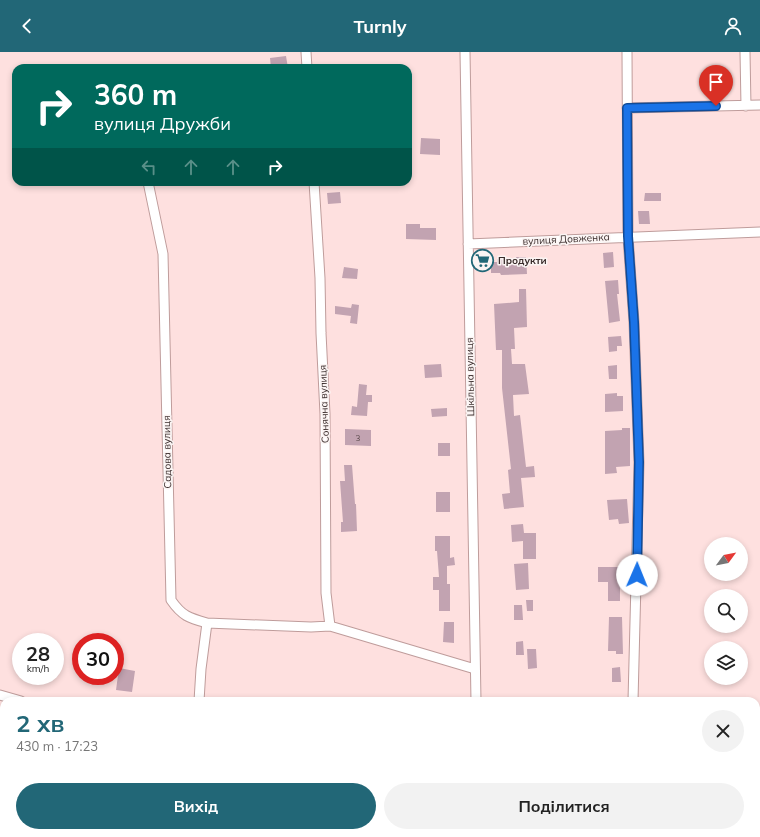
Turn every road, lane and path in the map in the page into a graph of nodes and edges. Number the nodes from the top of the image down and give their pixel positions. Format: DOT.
graph roads {
  1 [pos="306,52"];
  2 [pos="465,52"];
  3 [pos="627,52"];
  4 [pos="744,52"];
  5 [pos="307,64"];
  6 [pos="760,105"];
  7 [pos="746,106"];
  8 [pos="627,108"];
  9 [pos="149,186"];
  10 [pos="314,186"];
  11 [pos="760,232"];
  12 [pos="628,236"];
  13 [pos="468,244"];
  14 [pos="207,623"];
  15 [pos="330,626"];
  16 [pos="475,669"];
  17 [pos="199,697"];
  18 [pos="476,697"];
  19 [pos="633,697"];
  1 -- 5 [label="street"];
  2 -- 13 [label="street, Шкільна вулиця"];
  3 -- 8 [label="street"];
  4 -- 7 [label="street"];
  6 -- 7 [label="street"];
  7 -- 8 [label="street"];
  8 -- 12 [label="street"];
  9 -- 14 [label="street, Садова вулиця"];
  10 -- 15 [label="street, Сонячна вулиця"];
  11 -- 12 [label="street, вулиця Довженка"];
  12 -- 13 [label="street, вулиця Довженка"];
  12 -- 19 [label="street"];
  13 -- 16 [label="street, Шкільна вулиця"];
  14 -- 15 [label="street, Садова вулиця"];
  14 -- 17 [label="street"];
  15 -- 16 [label="street, Садова вулиця"];
  16 -- 18 [label="street, Шкільна вулиця"];
}
